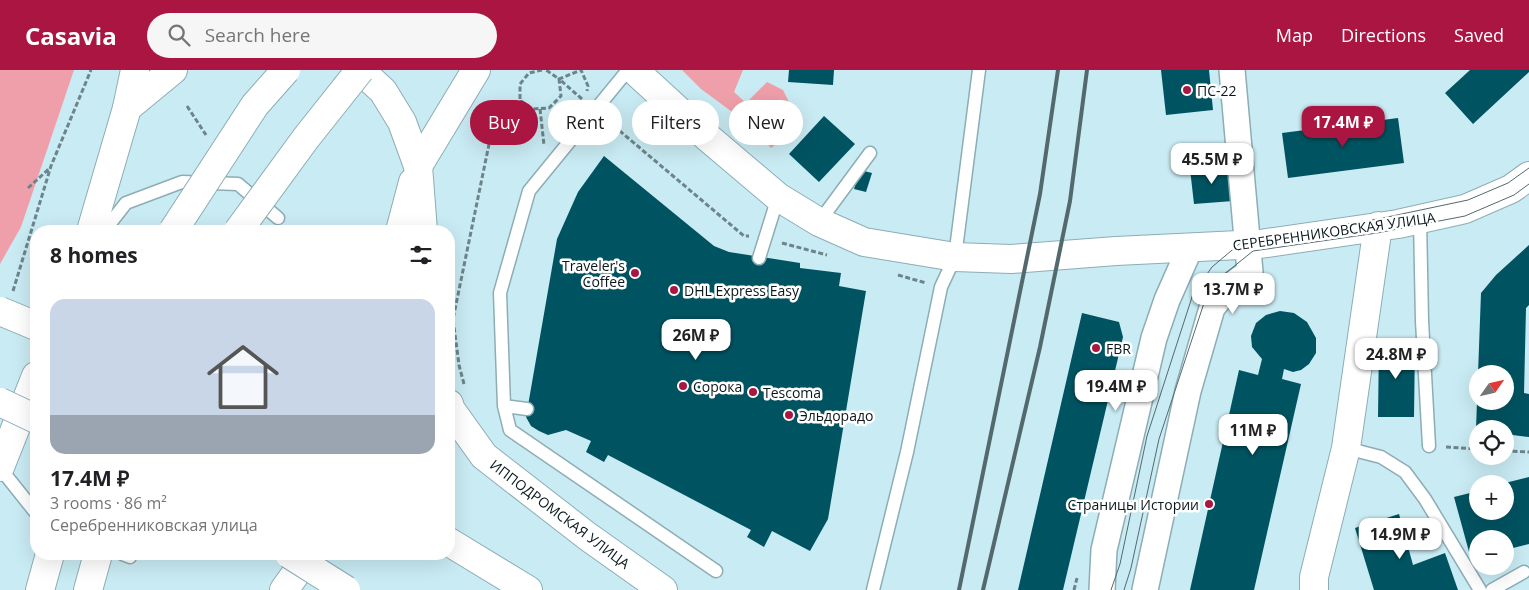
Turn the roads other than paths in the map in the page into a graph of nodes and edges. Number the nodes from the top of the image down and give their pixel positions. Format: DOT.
graph roads {
  1 [pos="135,70"];
  2 [pos="174,70"];
  3 [pos="286,70"];
  4 [pos="360,70"];
  5 [pos="476,70"];
  6 [pos="628,70"];
  7 [pos="634,70"];
  8 [pos="979,70"];
  9 [pos="1232,70"];
  10 [pos="127,108"];
  11 [pos="870,153"];
  12 [pos="418,166"];
  13 [pos="1529,176"];
  14 [pos="778,197"];
  15 [pos="278,218"];
  16 [pos="1420,219"];
  17 [pos="820,222"];
  18 [pos="93,225"];
  19 [pos="109,225"];
  20 [pos="177,225"];
  21 [pos="242,225"];
  22 [pos="402,225"];
  23 [pos="423,225"];
  24 [pos="1378,226"];
  25 [pos="1249,246"];
  26 [pos="1190,248"];
  27 [pos="955,257"];
  28 [pos="758,258"];
  29 [pos="4,304"];
  30 [pos="30,322"];
  31 [pos="30,391"];
  32 [pos="0,402"];
  33 [pos="504,406"];
  34 [pos="527,409"];
  35 [pos="30,416"];
  36 [pos="455,416"];
  37 [pos="1429,446"];
  38 [pos="1346,448"];
  39 [pos="0,468"];
  40 [pos="30,505"];
  41 [pos="457,546"];
  42 [pos="48,560"];
  43 [pos="96,560"];
  44 [pos="298,560"];
  45 [pos="306,560"];
  46 [pos="716,571"];
  47 [pos="1524,572"];
  48 [pos="40,590"];
  49 [pos="88,590"];
  50 [pos="284,590"];
  51 [pos="346,590"];
  52 [pos="528,590"];
  53 [pos="664,590"];
  54 [pos="873,590"];
  55 [pos="1102,590"];
  56 [pos="1145,590"];
  57 [pos="1314,590"];
  58 [pos="1480,590"];
  59 [pos="1492,590"];
  1 -- 10 [label="main road"];
  2 -- 10 [label="main road"];
  3 -- 20 [label="main road, bridge"];
  4 -- 12 [label="main road"];
  4 -- 21 [label="main road, bridge"];
  5 -- 12 [label="main road"];
  6 -- 33 [label="lane"];
  7 -- 14 [label="main road, СЕРЕБРЕННИКОВСКАЯ УЛИЦА"];
  8 -- 27 [label="lane"];
  9 -- 25 [label="street"];
  10 -- 18 [label="main road"];
  11 -- 17 [label="lane"];
  12 -- 22 [label="main road"];
  12 -- 23 [label="main road"];
  13 -- 16 [label="main road, СЕРЕБРЕННИКОВСКАЯ УЛИЦА"];
  14 -- 17 [label="main road, СЕРЕБРЕННИКОВСКАЯ УЛИЦА"];
  14 -- 28 [label="lane"];
  15 -- 19 [label="lane"];
  16 -- 24 [label="main road, СЕРЕБРЕННИКОВСКАЯ УЛИЦА"];
  16 -- 37 [label="lane"];
  17 -- 27 [label="main road, СЕРЕБРЕННИКОВСКАЯ УЛИЦА"];
  24 -- 25 [label="main road, СЕРЕБРЕННИКОВСКАЯ УЛИЦА"];
  24 -- 38 [label="main road"];
  25 -- 26 [label="main road, СЕРЕБРЕННИКОВСКАЯ УЛИЦА"];
  25 -- 56 [label="street"];
  26 -- 27 [label="main road, СЕРЕБРЕННИКОВСКАЯ УЛИЦА"];
  26 -- 55 [label="street"];
  27 -- 54 [label="lane"];
  29 -- 30 [label="main road, bridge"];
  31 -- 39 [label="main road"];
  32 -- 35 [label="main road, bridge"];
  33 -- 34 [label="lane"];
  33 -- 46 [label="lane"];
  36 -- 53 [label="main road, ИППОДРОМСКАЯ УЛИЦА"];
  38 -- 57 [label="main road"];
  38 -- 58 [label="lane"];
  39 -- 40 [label="lane"];
  41 -- 52 [label="main road"];
  42 -- 48 [label="main road"];
  43 -- 49 [label="main road"];
  44 -- 51 [label="main road, bridge"];
  45 -- 50 [label="main road"];
  47 -- 59 [label="lane"];
}
